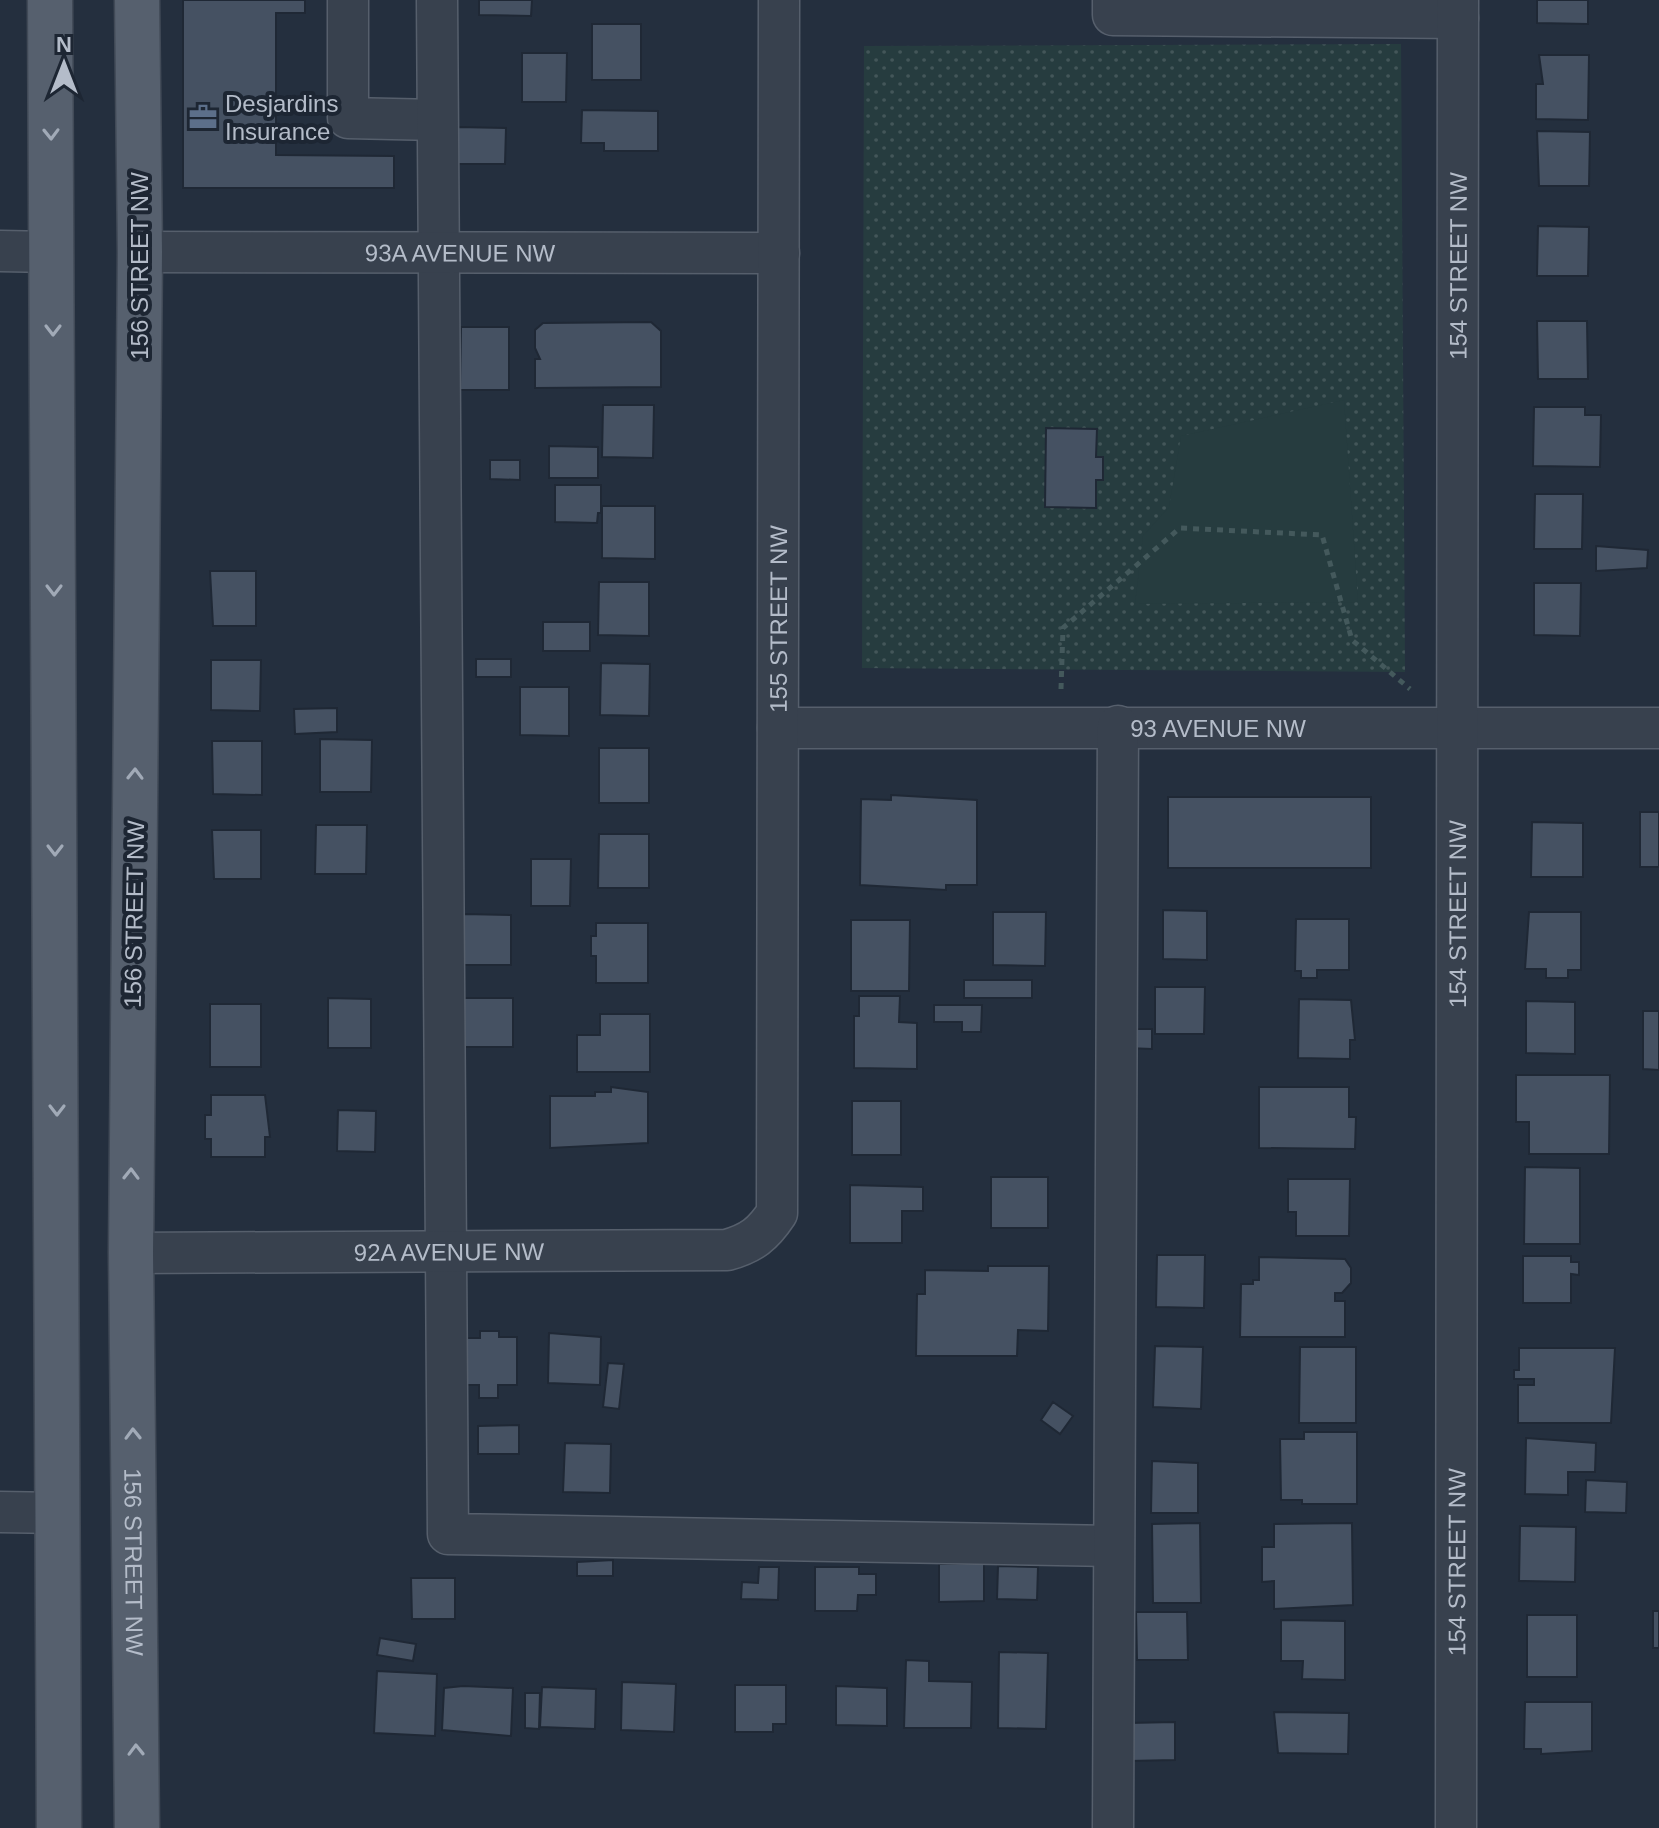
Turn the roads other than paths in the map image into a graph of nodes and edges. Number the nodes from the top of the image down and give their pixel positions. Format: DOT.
graph roads {
  1 [pos="50,0"];
  2 [pos="137,0"];
  3 [pos="348,0"];
  4 [pos="437,0"];
  5 [pos="779,0"];
  6 [pos="1113,0"];
  7 [pos="1458,9"];
  8 [pos="437,120"];
  9 [pos="0,251"];
  10 [pos="436,251"];
  11 [pos="52,252"];
  12 [pos="140,252"];
  13 [pos="779,253"];
  14 [pos="1118,726"];
  15 [pos="778,728"];
  16 [pos="1456,728"];
  17 [pos="1659,728"];
  18 [pos="764,1232"];
  19 [pos="444,1250"];
  20 [pos="131,1253"];
  21 [pos="0,1512"];
  22 [pos="58,1513"];
  23 [pos="1113,1546"];
  24 [pos="59,1828"];
  25 [pos="137,1828"];
  26 [pos="1113,1828"];
  27 [pos="1456,1828"];
  1 -- 11 [label="main road, one-way"];
  2 -- 12 [label="main road, 156 STREET NW"];
  3 -- 8 [label="street"];
  4 -- 8 [label="street"];
  5 -- 13 [label="street, 155 STREET NW"];
  6 -- 7 [label="street"];
  7 -- 16 [label="street, 154 STREET NW"];
  8 -- 10 [label="street"];
  9 -- 11 [label="street"];
  10 -- 12 [label="street, 93A AVENUE NW"];
  10 -- 13 [label="street, 93A AVENUE NW"];
  10 -- 19 [label="street"];
  11 -- 22 [label="main road, one-way"];
  20 -- 12 [label="main road, 156 STREET NW, one-way"];
  13 -- 15 [label="street, 155 STREET NW"];
  14 -- 15 [label="street, 93 AVENUE NW"];
  14 -- 16 [label="street, 93 AVENUE NW"];
  14 -- 23 [label="street"];
  15 -- 18 [label="street, 155 STREET NW"];
  16 -- 17 [label="street, 93 AVENUE NW"];
  16 -- 27 [label="street, 154 STREET NW"];
  18 -- 19 [label="street, 92A AVENUE NW"];
  19 -- 20 [label="street, 92A AVENUE NW"];
  19 -- 23 [label="street"];
  25 -- 20 [label="main road, 156 STREET NW, one-way"];
  21 -- 22 [label="street"];
  22 -- 24 [label="main road"];
  23 -- 26 [label="street"];
}
